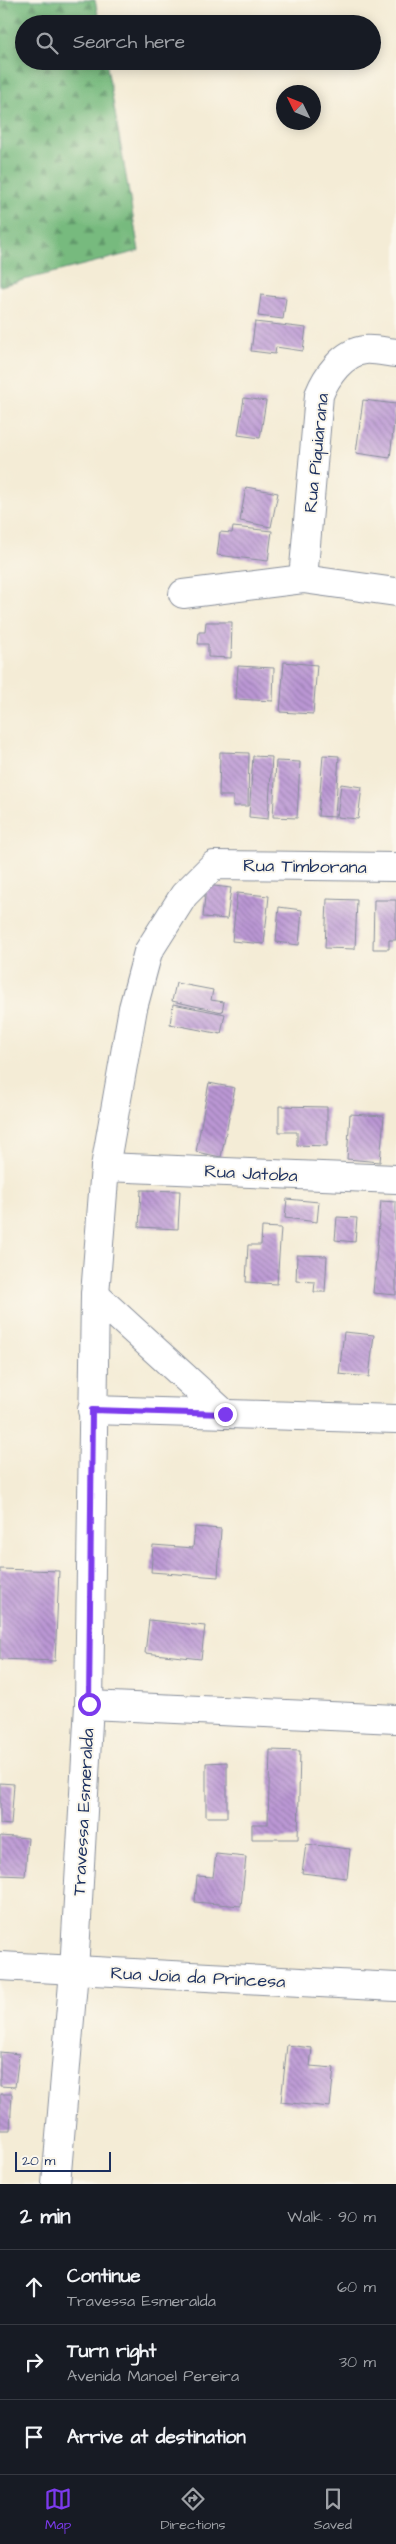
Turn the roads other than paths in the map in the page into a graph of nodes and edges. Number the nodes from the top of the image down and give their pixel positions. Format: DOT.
graph roads {
  1 [pos="396,353"];
  2 [pos="303,579"];
  3 [pos="396,592"];
  4 [pos="182,594"];
  5 [pos="214,865"];
  6 [pos="396,867"];
  7 [pos="105,1167"];
  8 [pos="396,1180"];
  9 [pos="95,1295"];
  10 [pos="92,1410"];
  11 [pos="225,1414"];
  12 [pos="396,1419"];
  13 [pos="89,1704"];
  14 [pos="396,1719"];
  15 [pos="0,1966"];
  16 [pos="74,1971"];
  17 [pos="396,1987"];
  18 [pos="56,2184"];
  1 -- 2 [label="street, Rua Piquiarana"];
  2 -- 3 [label="street"];
  2 -- 4 [label="street"];
  5 -- 6 [label="street, Rua Timborana"];
  5 -- 7 [label="street, Travessa Esmeralda"];
  7 -- 8 [label="street, Rua Jatoba"];
  7 -- 9 [label="street, Travessa Esmeralda"];
  9 -- 10 [label="street, Travessa Esmeralda"];
  9 -- 11 [label="street"];
  10 -- 11 [label="street"];
  10 -- 13 [label="street, Travessa Esmeralda"];
  11 -- 12 [label="street"];
  13 -- 14 [label="street"];
  13 -- 16 [label="street, Travessa Esmeralda"];
  15 -- 16 [label="street, Rua Joia da Princesa"];
  16 -- 17 [label="street, Rua Joia da Princesa"];
  16 -- 18 [label="street, Travessa Esmeralda"];
}
